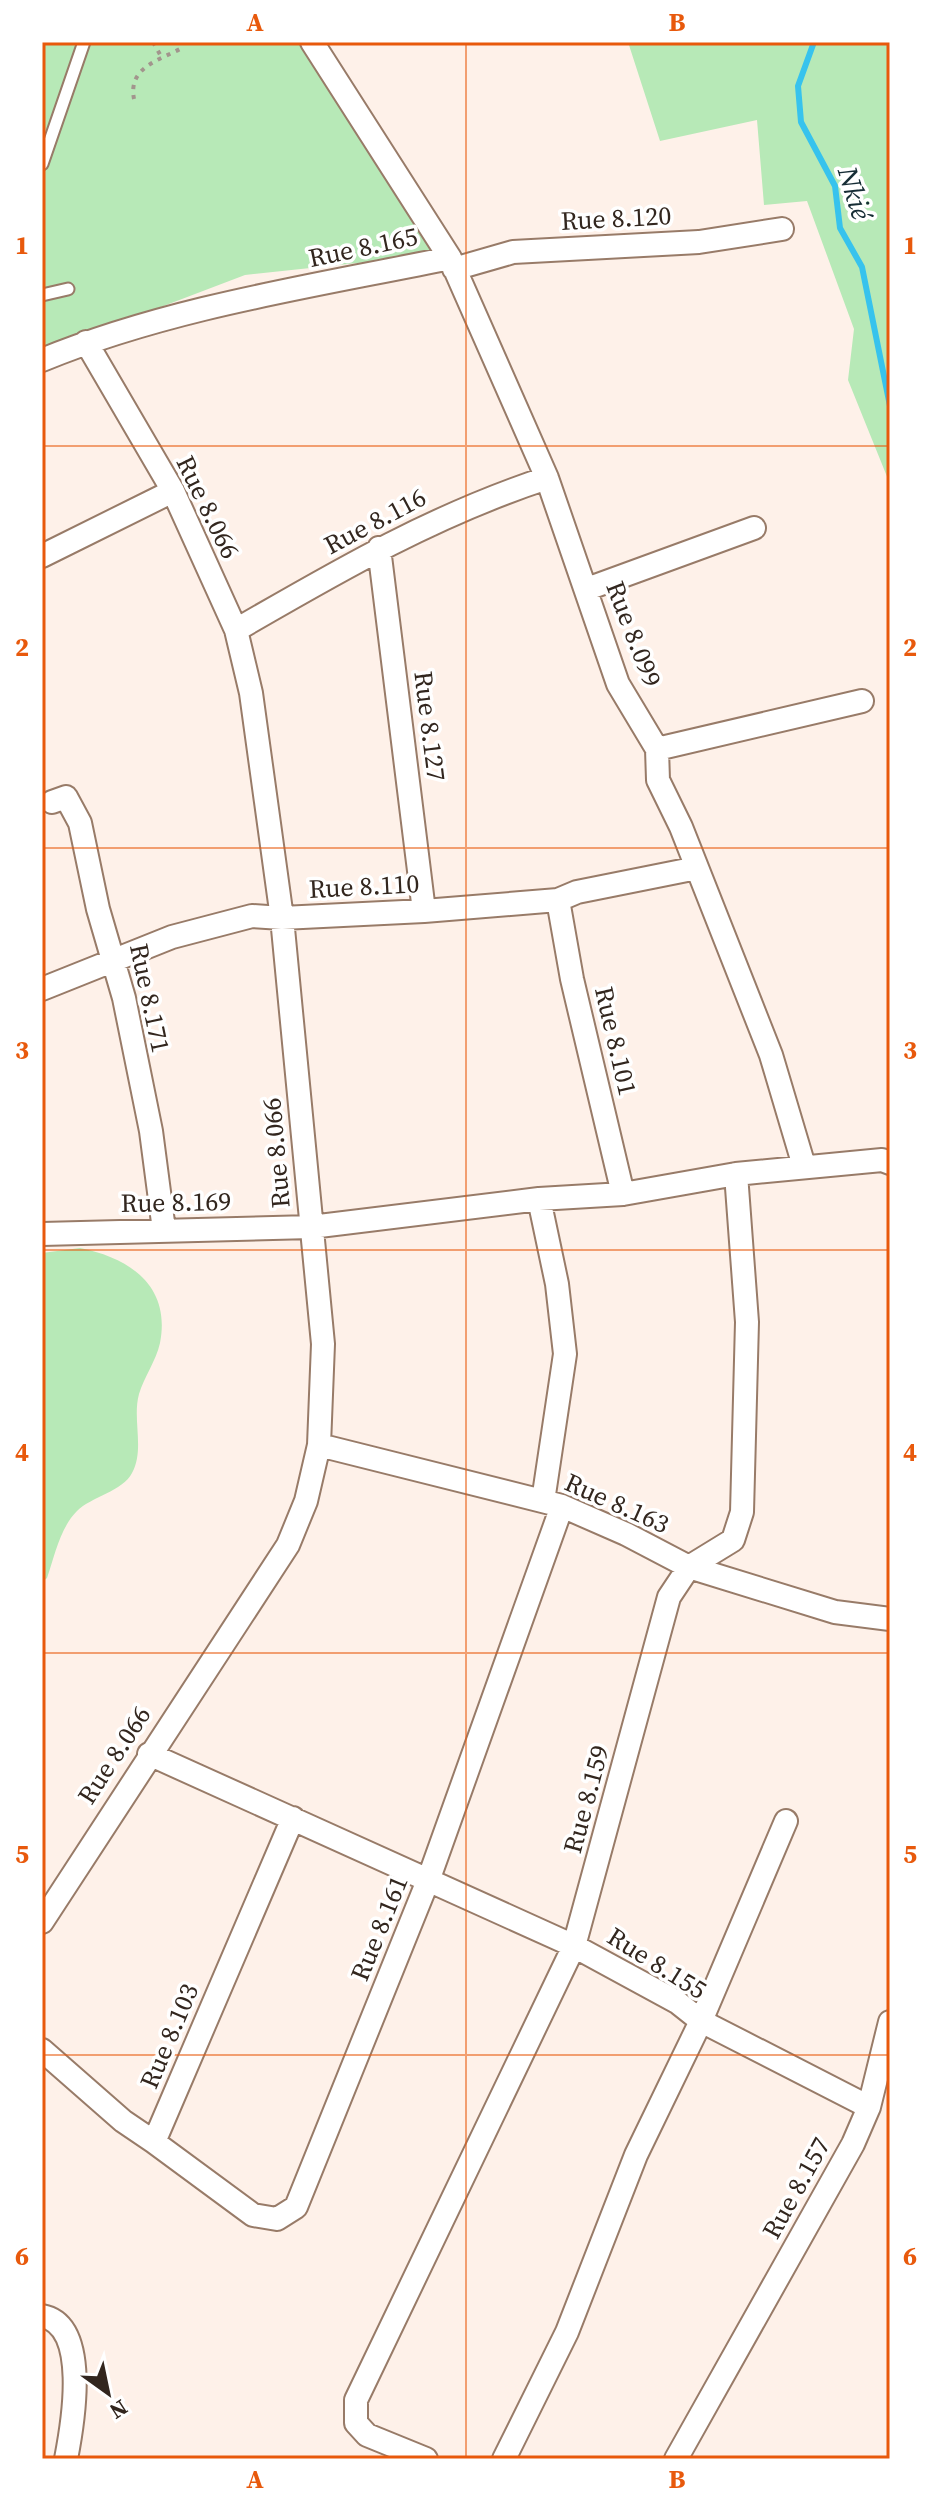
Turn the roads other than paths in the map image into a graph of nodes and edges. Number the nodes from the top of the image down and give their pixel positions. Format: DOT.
graph roads {
  1 [pos="84,42"];
  2 [pos="312,42"];
  3 [pos="42,164"];
  4 [pos="782,229"];
  5 [pos="452,264"];
  6 [pos="68,289"];
  7 [pos="42,295"];
  8 [pos="86,342"];
  9 [pos="42,360"];
  10 [pos="547,478"];
  11 [pos="173,491"];
  12 [pos="754,528"];
  13 [pos="379,548"];
  14 [pos="42,556"];
  15 [pos="587,589"];
  16 [pos="236,630"];
  17 [pos="862,701"];
  18 [pos="657,749"];
  19 [pos="52,802"];
  20 [pos="697,868"];
  21 [pos="558,900"];
  22 [pos="424,911"];
  23 [pos="282,918"];
  24 [pos="112,961"];
  25 [pos="42,989"];
  26 [pos="890,1163"];
  27 [pos="804,1166"];
  28 [pos="736,1174"];
  29 [pos="623,1194"];
  30 [pos="539,1199"];
  31 [pos="311,1227"];
  32 [pos="164,1230"];
  33 [pos="42,1234"];
  34 [pos="319,1445"];
  35 [pos="552,1503"];
  36 [pos="689,1567"];
  37 [pos="890,1619"];
  38 [pos="149,1754"];
  39 [pos="293,1818"];
  40 [pos="786,1821"];
  41 [pos="429,1878"];
  42 [pos="42,1922"];
  43 [pos="574,1946"];
  44 [pos="701,2021"];
  45 [pos="890,2022"];
  46 [pos="42,2050"];
  47 [pos="869,2107"];
  48 [pos="154,2142"];
  49 [pos="42,2316"];
  50 [pos="66,2459"];
  51 [pos="426,2459"];
  52 [pos="504,2459"];
  53 [pos="676,2459"];
  1 -- 3 [label="lane"];
  2 -- 5 [label="street, Rue 8.165"];
  4 -- 5 [label="street, Rue 8.120"];
  5 -- 8 [label="street, Rue 8.165"];
  5 -- 10 [label="street, Rue 8.099"];
  6 -- 7 [label="lane"];
  8 -- 9 [label="street, Rue 8.165"];
  8 -- 11 [label="street, Rue 8.066"];
  10 -- 13 [label="street, Rue 8.116"];
  10 -- 15 [label="street, Rue 8.099"];
  11 -- 14 [label="street"];
  11 -- 16 [label="street, Rue 8.066"];
  12 -- 15 [label="street"];
  13 -- 16 [label="street, Rue 8.116"];
  13 -- 22 [label="street, Rue 8.127"];
  15 -- 18 [label="street, Rue 8.099"];
  16 -- 23 [label="street, Rue 8.066"];
  17 -- 18 [label="street"];
  18 -- 20 [label="street, Rue 8.099"];
  19 -- 24 [label="street, Rue 8.171"];
  20 -- 21 [label="street, Rue 8.110"];
  20 -- 27 [label="street, Rue 8.099"];
  21 -- 22 [label="street, Rue 8.110"];
  21 -- 29 [label="street, Rue 8.101"];
  22 -- 23 [label="street, Rue 8.110"];
  23 -- 24 [label="street, Rue 8.110"];
  23 -- 31 [label="street, Rue 8.066"];
  24 -- 25 [label="street, Rue 8.110"];
  24 -- 32 [label="street, Rue 8.171"];
  26 -- 27 [label="street"];
  27 -- 28 [label="street"];
  28 -- 29 [label="street"];
  28 -- 36 [label="street, Rue 8.159"];
  29 -- 30 [label="street"];
  30 -- 31 [label="street"];
  30 -- 35 [label="street, Rue 8.161"];
  31 -- 32 [label="street, Rue 8.169"];
  31 -- 34 [label="street, Rue 8.066"];
  32 -- 33 [label="street, Rue 8.169"];
  34 -- 35 [label="street, Rue 8.163"];
  34 -- 38 [label="street, Rue 8.066"];
  35 -- 36 [label="street, Rue 8.163"];
  35 -- 41 [label="street, Rue 8.161"];
  36 -- 37 [label="street, Rue 8.163"];
  36 -- 43 [label="street, Rue 8.159"];
  38 -- 39 [label="street, Rue 8.155"];
  38 -- 42 [label="street, Rue 8.066"];
  39 -- 41 [label="street, Rue 8.155"];
  39 -- 48 [label="street, Rue 8.103"];
  40 -- 44 [label="street"];
  41 -- 43 [label="street, Rue 8.155"];
  41 -- 48 [label="street, Rue 8.161"];
  43 -- 44 [label="street, Rue 8.155"];
  43 -- 51 [label="street, Rue 8.159"];
  44 -- 47 [label="street"];
  44 -- 52 [label="street, Rue 8.155"];
  45 -- 47 [label="street, Rue 8.157"];
  46 -- 48 [label="street, Rue 8.103"];
  47 -- 53 [label="street, Rue 8.157"];
  49 -- 50 [label="street"];
}
